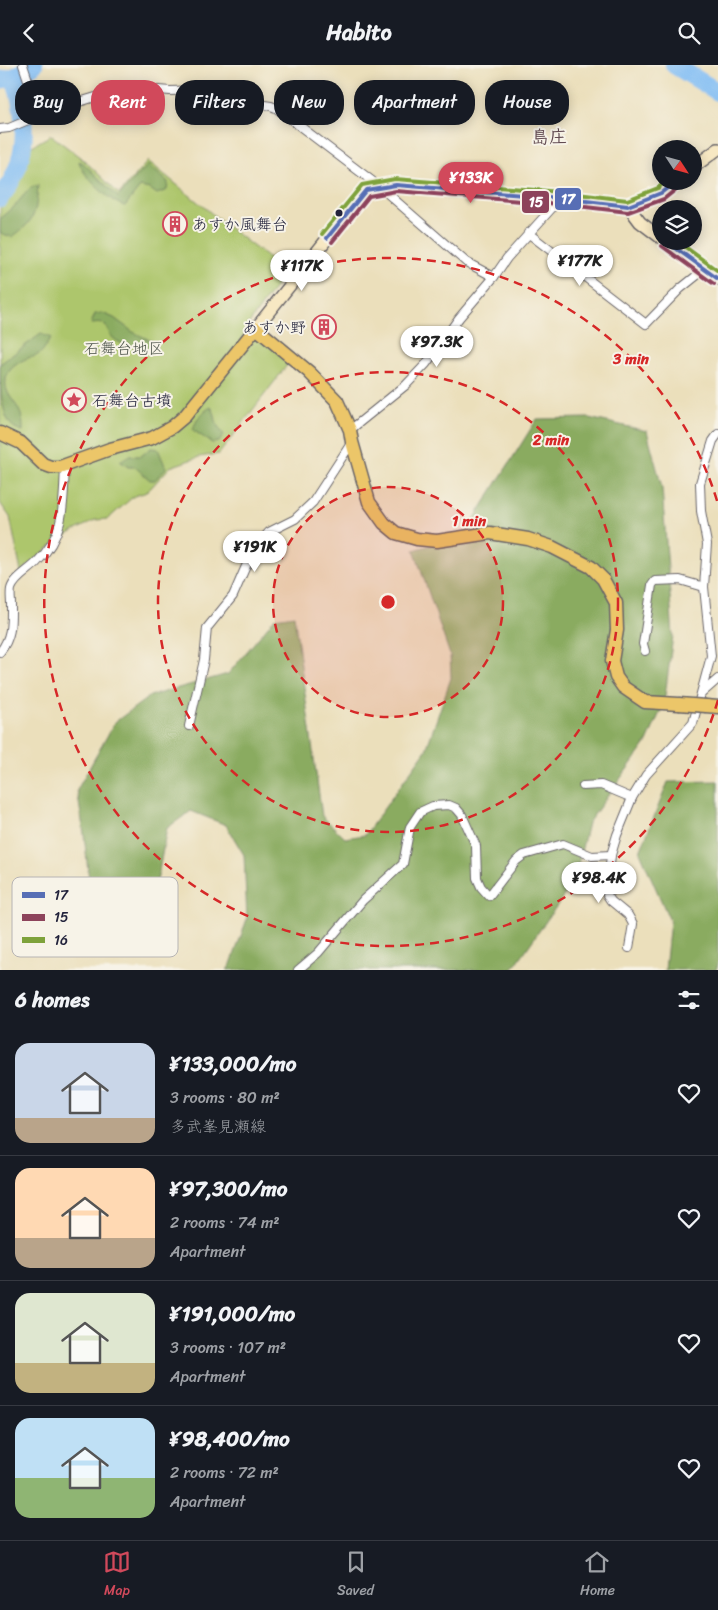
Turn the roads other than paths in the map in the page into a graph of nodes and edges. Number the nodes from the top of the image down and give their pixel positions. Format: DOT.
graph roads {
  1 [pos="23,65"];
  2 [pos="28,80"];
  3 [pos="81,102"];
  4 [pos="15,125"];
  5 [pos="0,129"];
  6 [pos="718,149"];
  7 [pos="702,161"];
  8 [pos="380,187"];
  9 [pos="666,190"];
  10 [pos="561,198"];
  11 [pos="628,206"];
  12 [pos="652,231"];
  13 [pos="528,233"];
  14 [pos="679,250"];
  15 [pos="705,269"];
  16 [pos="494,277"];
  17 [pos="718,279"];
  18 [pos="256,329"];
  19 [pos="0,433"];
  20 [pos="718,434"];
  21 [pos="351,436"];
  22 [pos="65,466"];
  23 [pos="704,587"];
  24 [pos="645,651"];
  25 [pos="0,652"];
  26 [pos="718,679"];
  27 [pos="702,693"];
  28 [pos="712,706"];
  29 [pos="189,726"];
  30 [pos="583,786"];
  31 [pos="632,798"];
  32 [pos="611,855"];
  33 [pos="629,948"];
  34 [pos="298,970"];
  1 -- 2 [label="street"];
  3 -- 8 [label="street"];
  4 -- 5 [label="street"];
  6 -- 7 [label="main road"];
  8 -- 10 [label="main road"];
  8 -- 16 [label="street"];
  8 -- 18 [label="main road"];
  9 -- 11 [label="main road"];
  10 -- 11 [label="main road"];
  10 -- 13 [label="street"];
  11 -- 12 [label="main road"];
  13 -- 15 [label="street"];
  13 -- 16 [label="street"];
  14 -- 15 [label="main road"];
  15 -- 17 [label="main road"];
  16 -- 21 [label="street"];
  18 -- 21 [label="main road"];
  18 -- 22 [label="main road"];
  19 -- 22 [label="main road"];
  20 -- 23 [label="street"];
  21 -- 28 [label="main road, bridge"];
  21 -- 29 [label="street"];
  22 -- 25 [label="street"];
  23 -- 24 [label="street"];
  23 -- 27 [label="street"];
  26 -- 27 [label="street"];
  27 -- 31 [label="street"];
  30 -- 31 [label="street"];
  31 -- 32 [label="street"];
  32 -- 33 [label="street"];
  32 -- 34 [label="street"];
}
